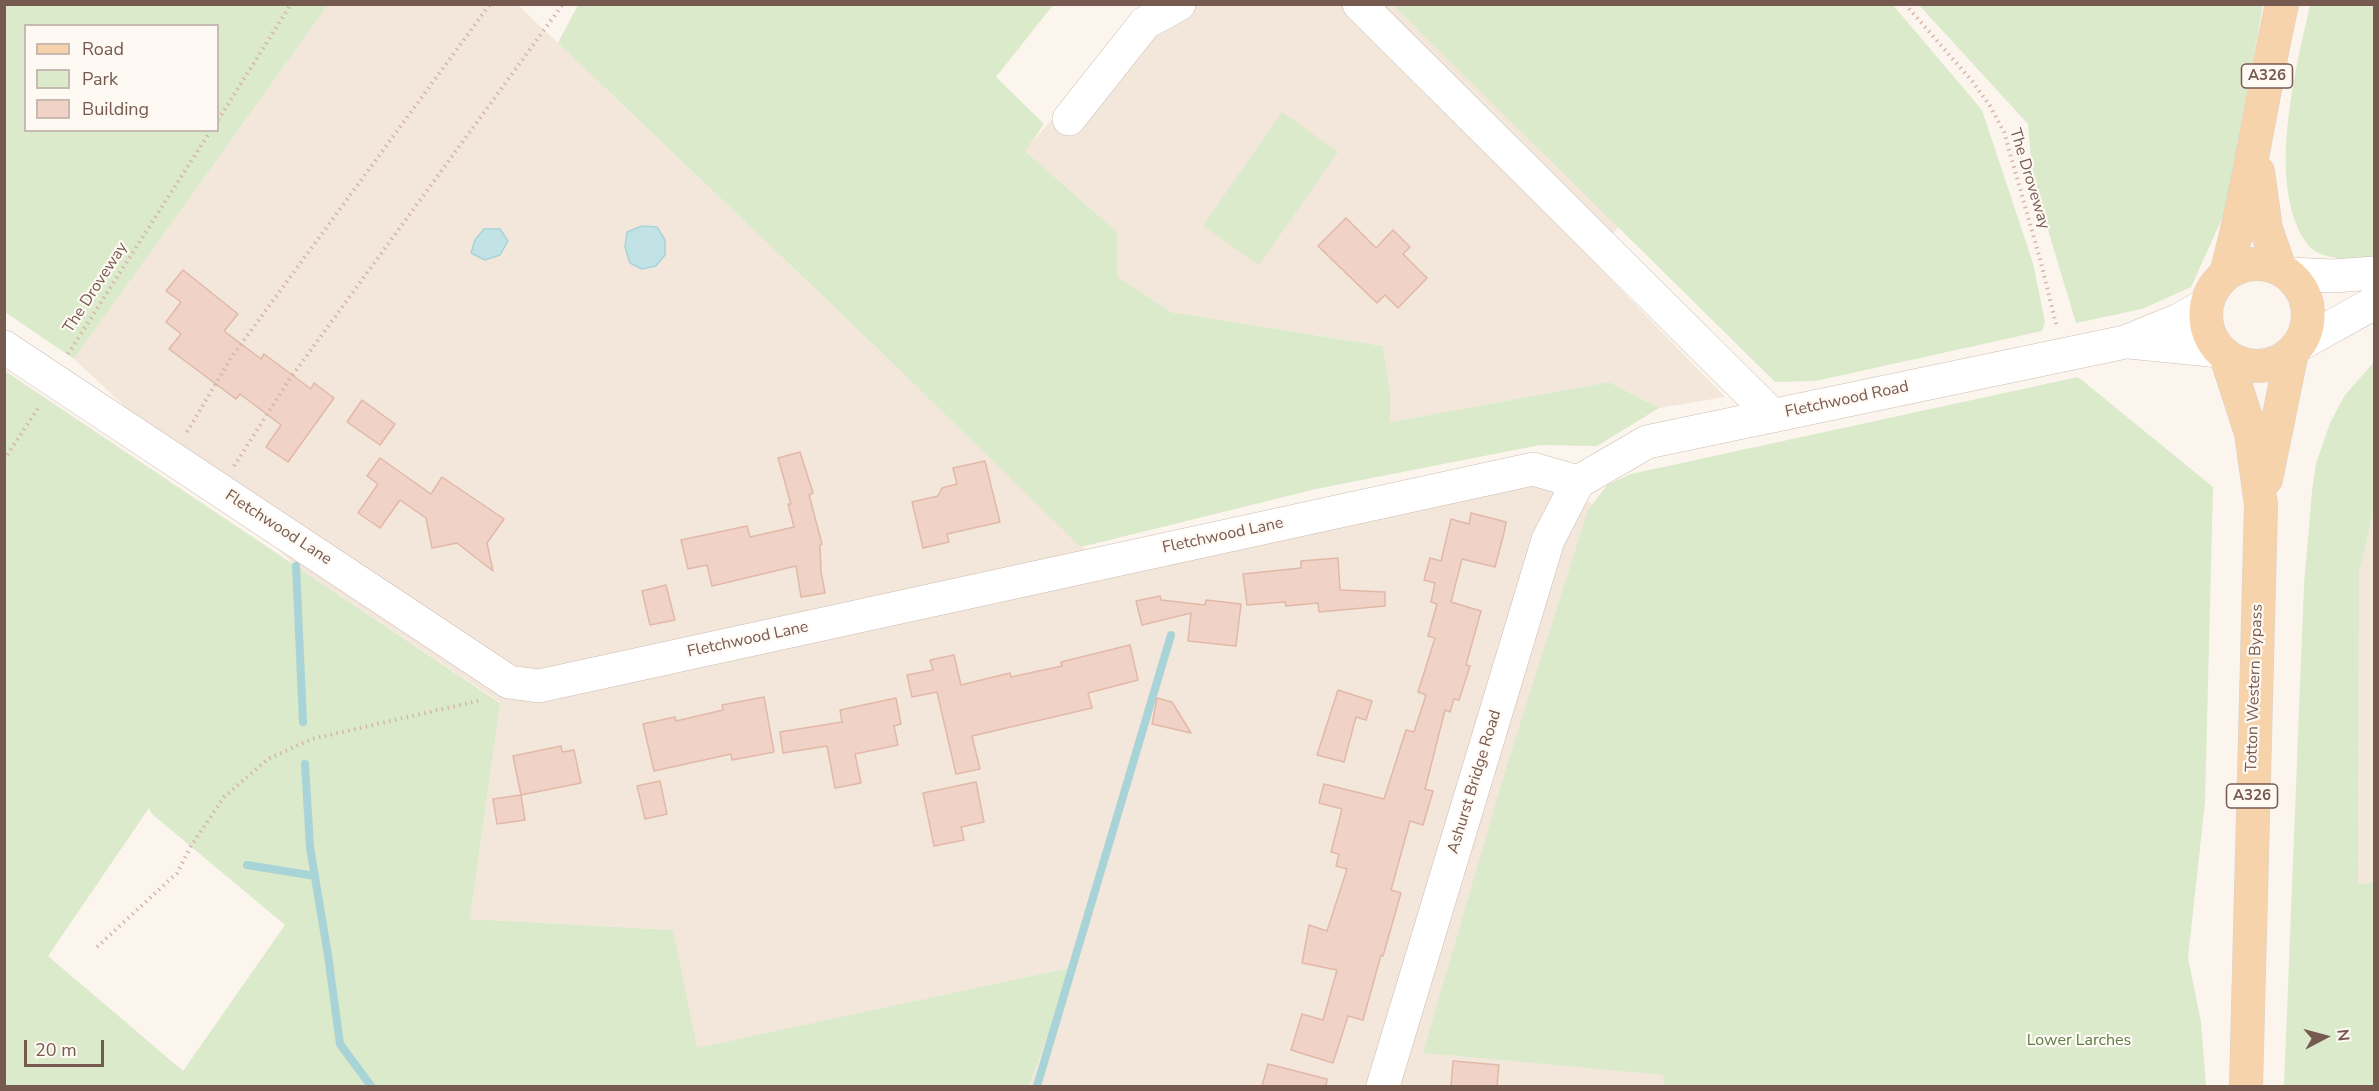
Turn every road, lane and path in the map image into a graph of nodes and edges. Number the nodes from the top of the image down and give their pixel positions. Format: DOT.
graph roads {
  1 [pos="291,4"];
  2 [pos="490,4"];
  3 [pos="563,4"];
  4 [pos="1179,4"];
  5 [pos="1359,4"];
  6 [pos="1905,4"];
  7 [pos="2282,4"];
  8 [pos="219,118"];
  9 [pos="1069,119"];
  10 [pos="210,132"];
  11 [pos="2255,149"];
  12 [pos="2284,272"];
  13 [pos="2374,273"];
  14 [pos="2226,274"];
  15 [pos="2374,303"];
  16 [pos="2206,305"];
  17 [pos="2125,342"];
  18 [pos="4,347"];
  19 [pos="2295,349"];
  20 [pos="2223,354"];
  21 [pos="2062,355"];
  22 [pos="55,381"];
  23 [pos="1773,416"];
  24 [pos="4,460"];
  25 [pos="183,466"];
  26 [pos="1578,482"];
  27 [pos="219,489"];
  28 [pos="2261,505"];
  29 [pos="509,682"];
  30 [pos="97,947"];
  31 [pos="1383,1086"];
  32 [pos="2246,1086"];
  1 -- 8 [label="path"];
  2 -- 25 [label="path"];
  3 -- 27 [label="path"];
  4 -- 9 [label="street"];
  5 -- 23 [label="street"];
  6 -- 21 [label="path, The Droveway"];
  7 -- 11 [label="main road, A326"];
  10 -- 22 [label="path, The Droveway"];
  11 -- 12 [label="main road, A326"];
  11 -- 14 [label="main road, A326"];
  12 -- 13 [label="street"];
  12 -- 14 [label="main road"];
  12 -- 19 [label="main road"];
  14 -- 16 [label="main road"];
  15 -- 19 [label="street"];
  16 -- 17 [label="street, Fletchwood Road"];
  16 -- 20 [label="main road"];
  17 -- 20 [label="street, Fletchwood Road"];
  17 -- 21 [label="street, Fletchwood Road"];
  18 -- 22 [label="street, Fletchwood Lane"];
  19 -- 20 [label="main road"];
  19 -- 28 [label="main road, Totton Western Bypass / A326"];
  20 -- 28 [label="main road, Totton Western Bypass / A326"];
  21 -- 23 [label="street, Fletchwood Road"];
  22 -- 24 [label="path, The Droveway"];
  22 -- 25 [label="street, Fletchwood Lane"];
  23 -- 26 [label="street, Fletchwood Road"];
  25 -- 27 [label="street, Fletchwood Lane"];
  26 -- 29 [label="street, Fletchwood Lane"];
  26 -- 31 [label="street, Ashurst Bridge Road"];
  27 -- 29 [label="street, Fletchwood Lane"];
  28 -- 32 [label="main road, Totton Western Bypass / A326"];
  29 -- 30 [label="path"];
}
